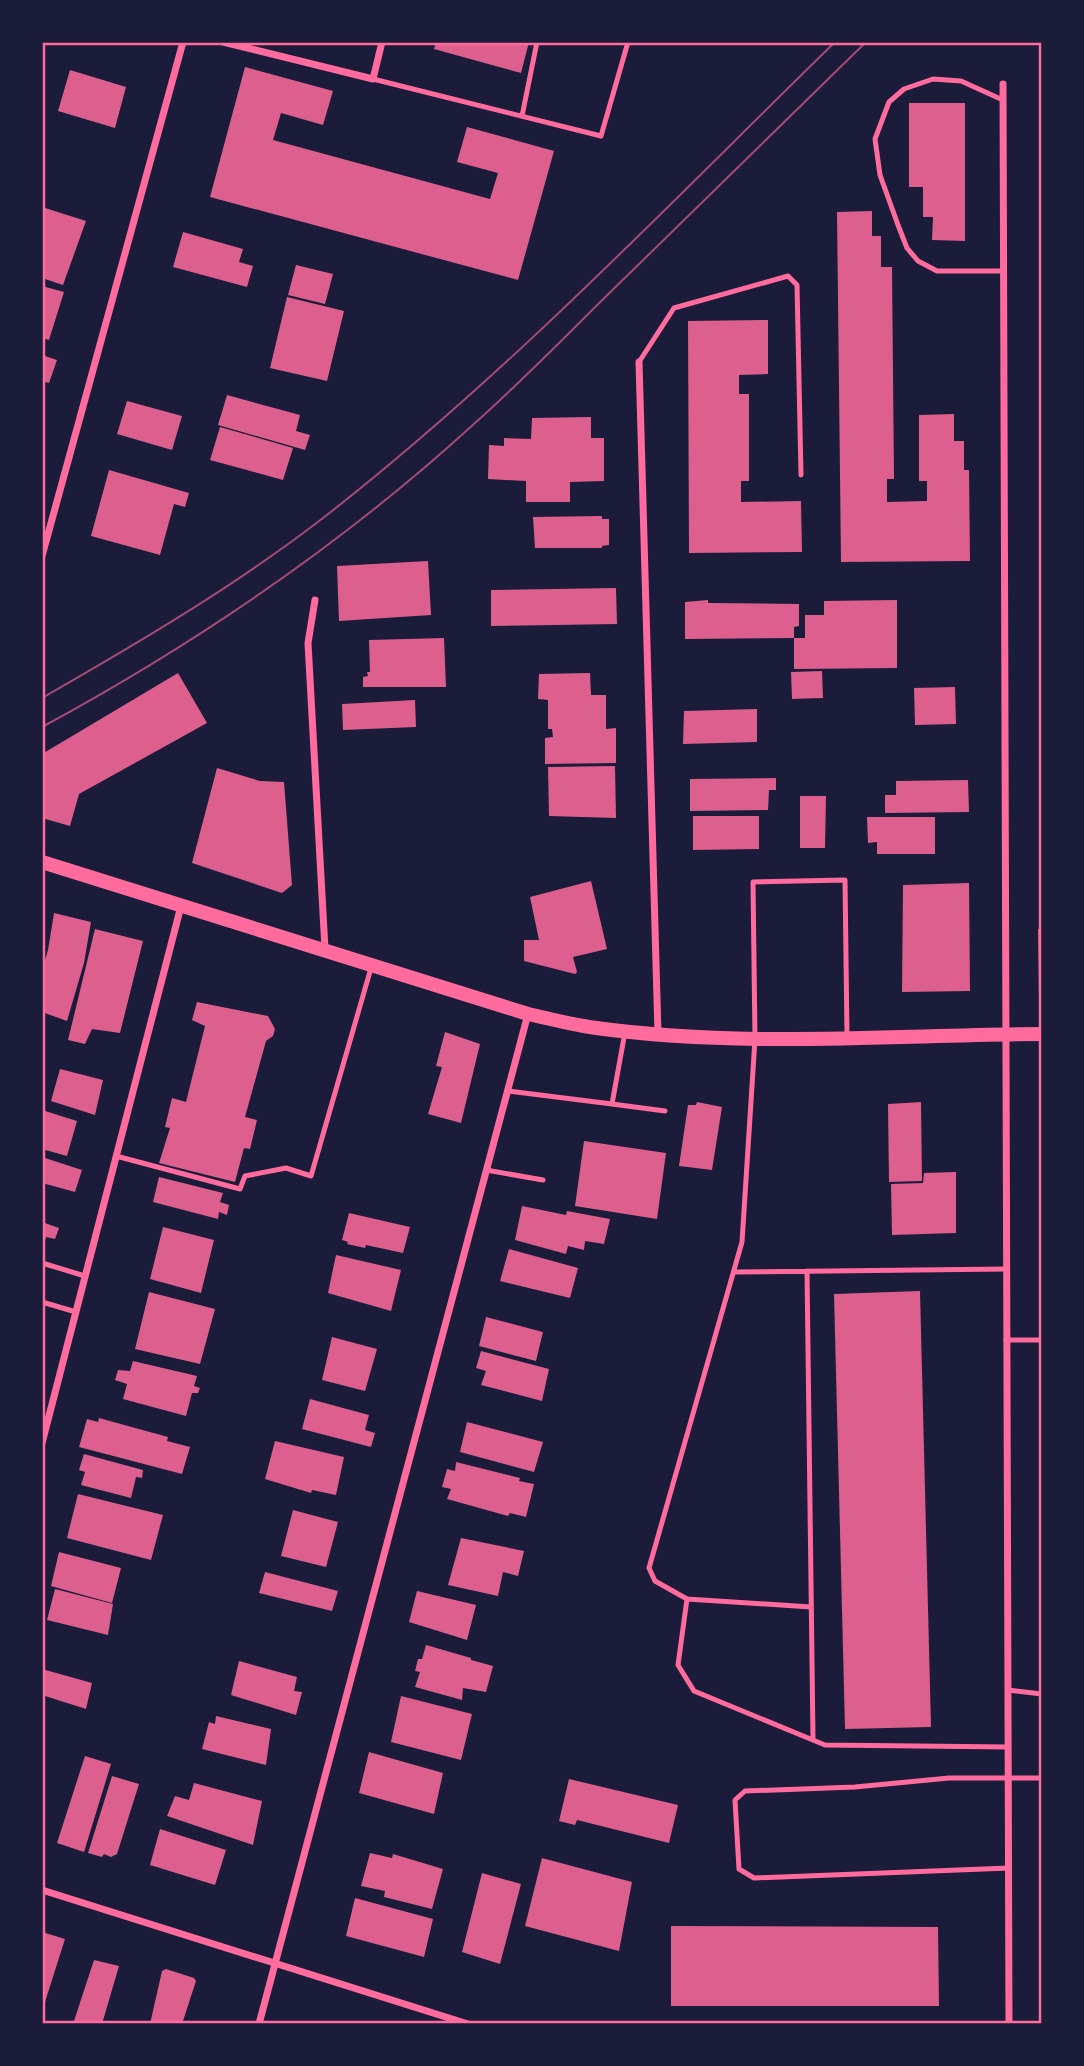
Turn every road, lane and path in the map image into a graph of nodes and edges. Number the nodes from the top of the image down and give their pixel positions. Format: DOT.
graph roads {
  1 [pos="183,42"];
  2 [pos="223,42"];
  3 [pos="382,42"];
  4 [pos="537,42"];
  5 [pos="628,42"];
  6 [pos="373,79"];
  7 [pos="1003,84"];
  8 [pos="1003,100"];
  9 [pos="523,116"];
  10 [pos="1003,271"];
  11 [pos="639,362"];
  12 [pos="801,475"];
  13 [pos="42,556"];
  14 [pos="315,600"];
  15 [pos="42,862"];
  16 [pos="182,905"];
  17 [pos="325,950"];
  18 [pos="372,965"];
  19 [pos="528,1014"];
  20 [pos="625,1031"];
  21 [pos="657,1034"];
  22 [pos="1005,1034"];
  23 [pos="1042,1034"];
  24 [pos="847,1037"];
  25 [pos="755,1039"];
  26 [pos="508,1090"];
  27 [pos="612,1104"];
  28 [pos="665,1111"];
  29 [pos="116,1156"];
  30 [pos="486,1170"];
  31 [pos="543,1180"];
  32 [pos="42,1263"];
  33 [pos="1006,1269"];
  34 [pos="807,1271"];
  35 [pos="734,1272"];
  36 [pos="85,1276"];
  37 [pos="42,1302"];
  38 [pos="76,1312"];
  39 [pos="1006,1340"];
  40 [pos="1042,1340"];
  41 [pos="45,1417"];
  42 [pos="42,1443"];
  43 [pos="687,1599"];
  44 [pos="811,1607"];
  45 [pos="1008,1690"];
  46 [pos="1042,1694"];
  47 [pos="813,1739"];
  48 [pos="1008,1747"];
  49 [pos="1008,1777"];
  50 [pos="1042,1778"];
  51 [pos="1009,1868"];
  52 [pos="42,1890"];
  53 [pos="275,1964"];
  54 [pos="259,2024"];
  55 [pos="468,2024"];
  56 [pos="1009,2024"];
  1 -- 13 [label="street"];
  2 -- 6 [label="street"];
  3 -- 6 [label="street"];
  4 -- 9 [label="lane"];
  5 -- 9 [label="lane"];
  6 -- 9 [label="lane"];
  7 -- 8 [label="street"];
  8 -- 10 [label="street"];
  8 -- 10 [label="lane"];
  10 -- 22 [label="street"];
  11 -- 12 [label="lane"];
  11 -- 21 [label="street"];
  14 -- 17 [label="street"];
  15 -- 16 [label="main road"];
  16 -- 17 [label="main road"];
  16 -- 29 [label="street"];
  17 -- 18 [label="main road"];
  18 -- 19 [label="main road"];
  18 -- 29 [label="lane"];
  19 -- 20 [label="main road"];
  19 -- 26 [label="street"];
  20 -- 21 [label="main road"];
  20 -- 27 [label="lane"];
  21 -- 25 [label="main road"];
  22 -- 23 [label="main road"];
  22 -- 24 [label="main road"];
  22 -- 33 [label="street"];
  24 -- 25 [label="main road"];
  24 -- 25 [label="lane"];
  25 -- 35 [label="lane"];
  26 -- 27 [label="lane"];
  26 -- 30 [label="street"];
  27 -- 28 [label="lane"];
  29 -- 36 [label="street"];
  30 -- 31 [label="lane"];
  30 -- 53 [label="street"];
  32 -- 36 [label="lane"];
  33 -- 34 [label="lane"];
  33 -- 39 [label="street"];
  34 -- 35 [label="lane"];
  34 -- 44 [label="lane"];
  35 -- 43 [label="lane"];
  36 -- 38 [label="street"];
  37 -- 38 [label="lane"];
  38 -- 41 [label="street"];
  39 -- 40 [label="lane"];
  39 -- 45 [label="street"];
  41 -- 42 [label="street"];
  43 -- 44 [label="lane"];
  43 -- 47 [label="lane"];
  44 -- 47 [label="lane"];
  45 -- 46 [label="lane"];
  45 -- 48 [label="street"];
  47 -- 48 [label="lane"];
  48 -- 49 [label="street"];
  49 -- 50 [label="lane"];
  49 -- 51 [label="street"];
  49 -- 51 [label="lane"];
  51 -- 56 [label="street"];
  52 -- 53 [label="street"];
  53 -- 54 [label="street"];
  53 -- 55 [label="street"];
}
